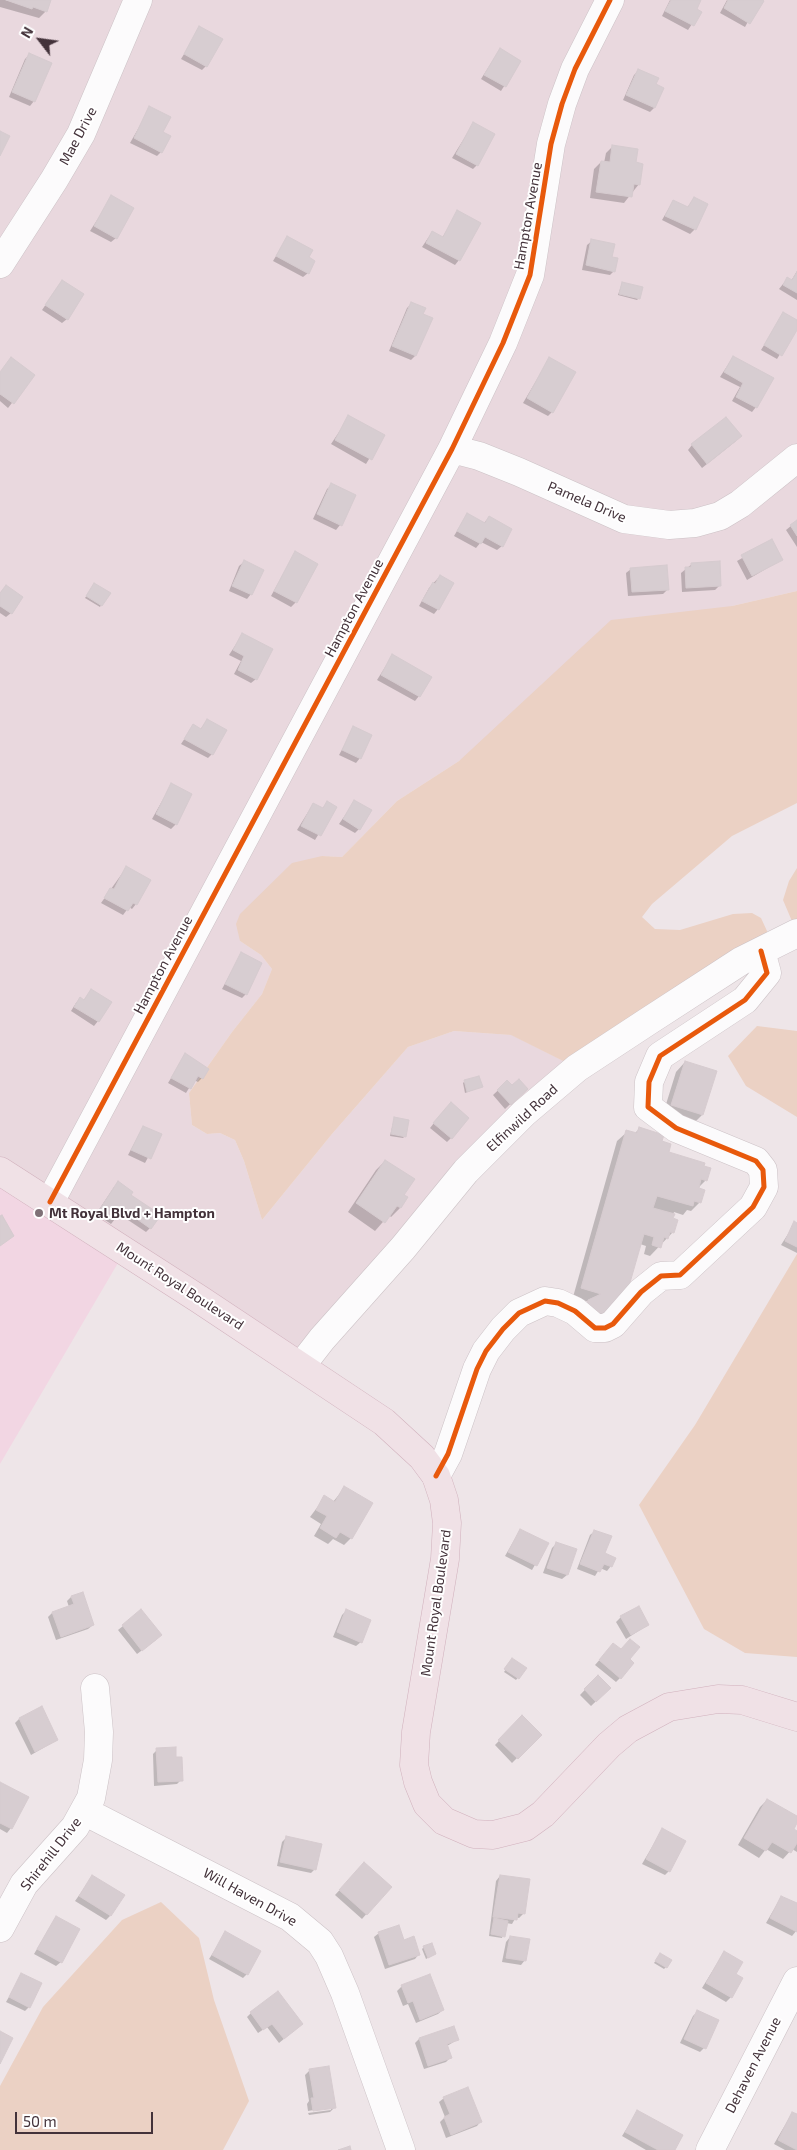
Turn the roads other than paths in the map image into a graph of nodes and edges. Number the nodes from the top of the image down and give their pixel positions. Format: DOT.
graph roads {
  1 [pos="138,0"];
  2 [pos="610,0"];
  3 [pos="0,264"];
  4 [pos="452,449"];
  5 [pos="797,457"];
  6 [pos="797,933"];
  7 [pos="761,951"];
  8 [pos="0,1170"];
  9 [pos="50,1202"];
  10 [pos="301,1366"];
  11 [pos="436,1476"];
  12 [pos="95,1688"];
  13 [pos="797,1717"];
  14 [pos="84,1811"];
  15 [pos="0,1928"];
  16 [pos="797,1981"];
  17 [pos="401,2150"];
  18 [pos="710,2150"];
  1 -- 3 [label="street, Mae Drive"];
  2 -- 4 [label="street, Hampton Avenue"];
  4 -- 5 [label="street, Pamela Drive"];
  4 -- 9 [label="street, Hampton Avenue"];
  6 -- 7 [label="street, Elfinwild Road"];
  7 -- 10 [label="street, Elfinwild Road"];
  7 -- 11 [label="street"];
  8 -- 9 [label="main road, Mount Royal Boulevard"];
  9 -- 10 [label="main road, Mount Royal Boulevard"];
  10 -- 11 [label="main road, Mount Royal Boulevard"];
  11 -- 13 [label="main road, Mount Royal Boulevard"];
  12 -- 14 [label="street, Shirehill Drive"];
  14 -- 15 [label="street, Shirehill Drive"];
  14 -- 17 [label="street, Will Haven Drive"];
  16 -- 18 [label="street, Dehaven Avenue"];
}
